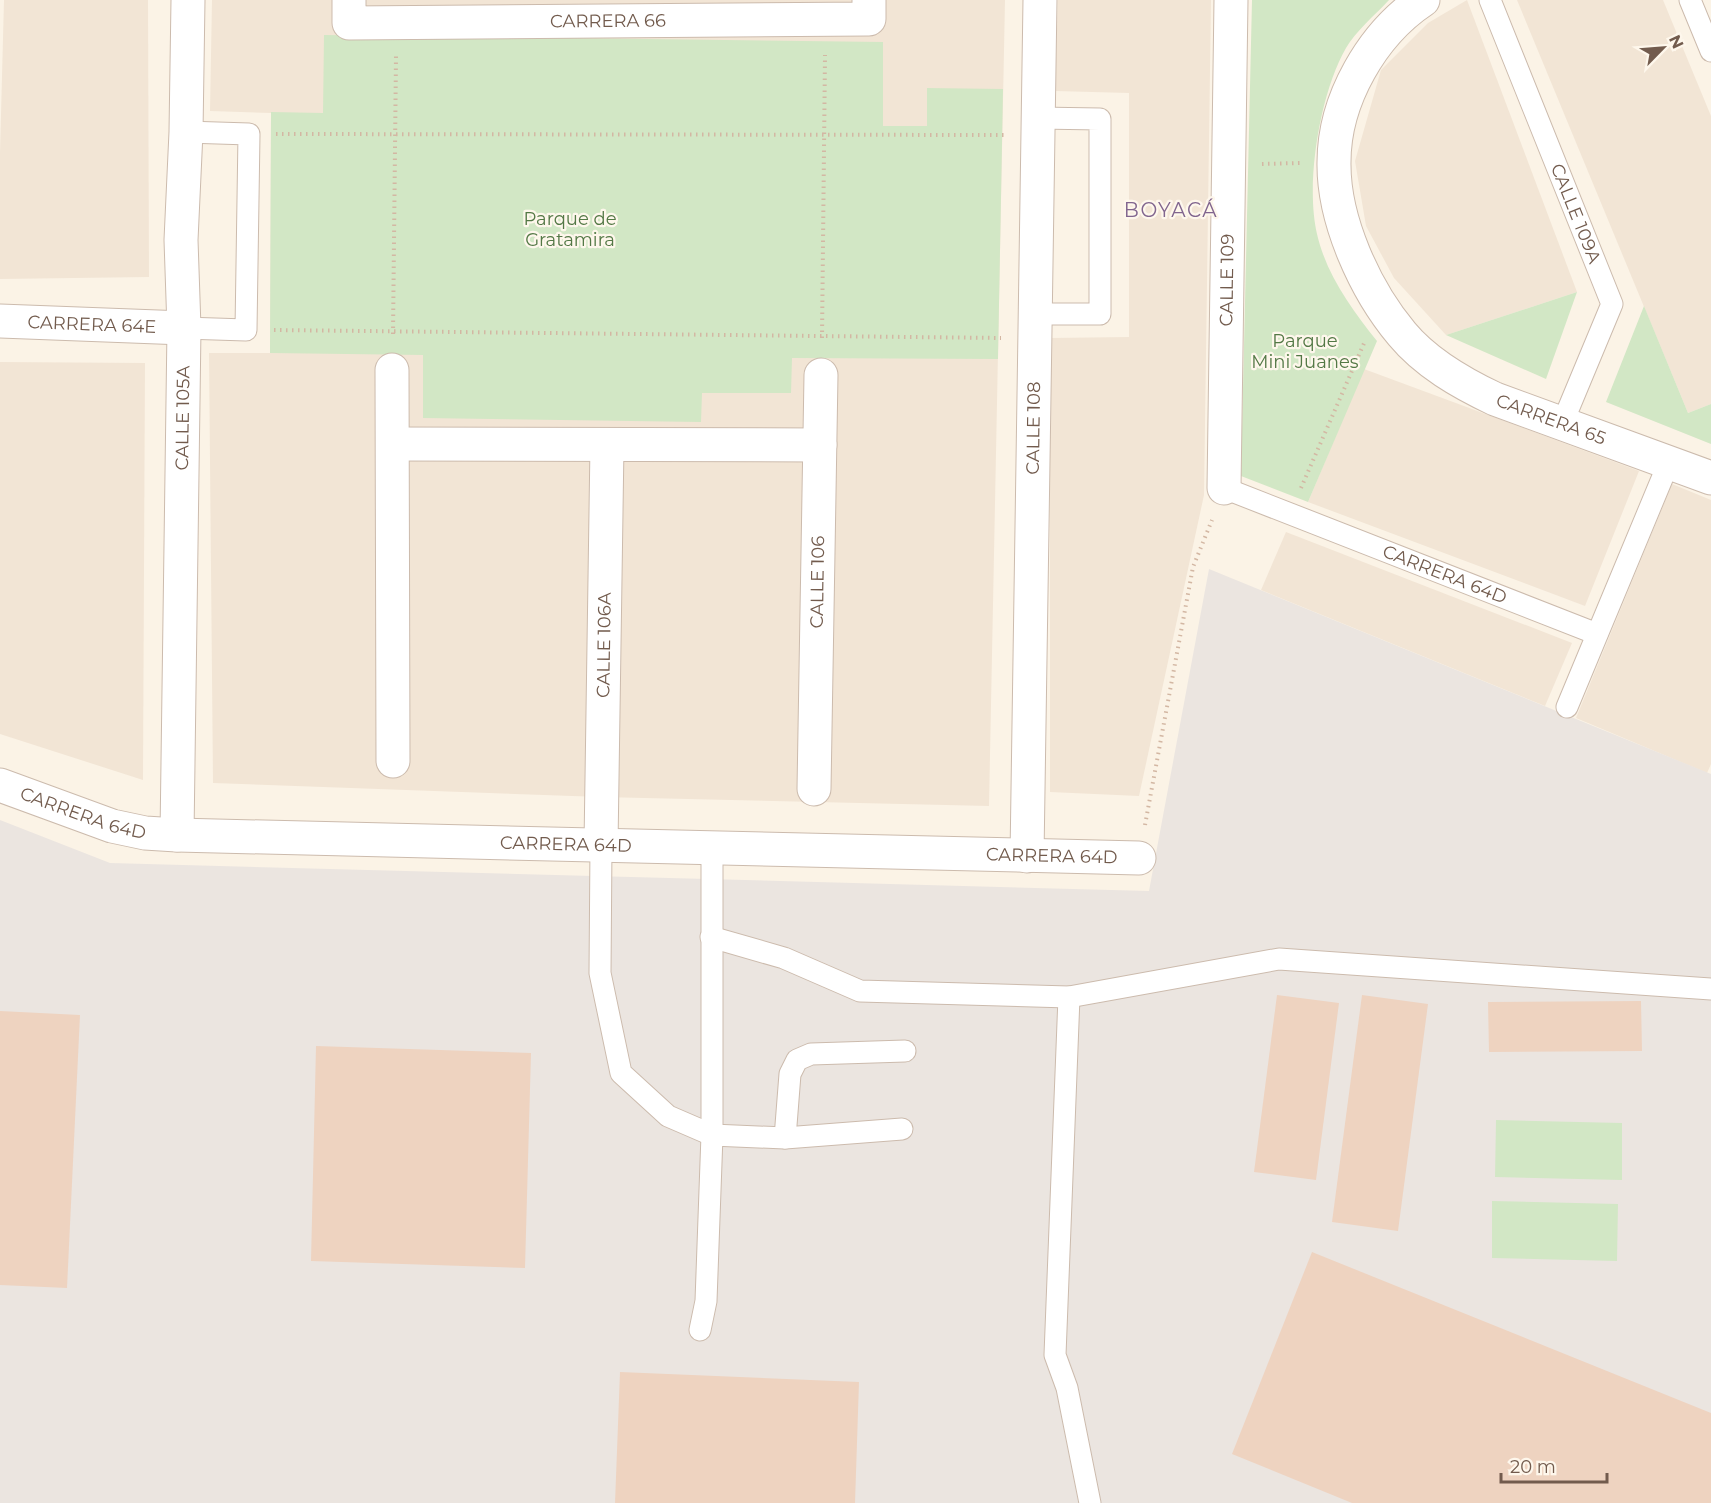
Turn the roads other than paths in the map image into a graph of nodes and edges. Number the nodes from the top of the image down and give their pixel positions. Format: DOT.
graph roads {
  1 [pos="188,0"];
  2 [pos="1040,0"];
  3 [pos="1231,0"];
  4 [pos="1490,0"];
  5 [pos="1690,0"];
  6 [pos="1413,3"];
  7 [pos="709,10"];
  8 [pos="869,10"];
  9 [pos="525,11"];
  10 [pos="349,12"];
  11 [pos="1711,51"];
  12 [pos="1038,127"];
  13 [pos="186,132"];
  14 [pos="0,321"];
  15 [pos="1035,326"];
  16 [pos="184,328"];
  17 [pos="392,370"];
  18 [pos="821,375"];
  19 [pos="1562,424"];
  20 [pos="393,444"];
  21 [pos="607,444"];
  22 [pos="820,445"];
  23 [pos="1669,462"];
  24 [pos="1711,478"];
  25 [pos="1224,488"];
  26 [pos="1597,634"];
  27 [pos="1567,707"];
  28 [pos="393,761"];
  29 [pos="0,785"];
  30 [pos="814,789"];
  31 [pos="177,835"];
  32 [pos="601,845"];
  33 [pos="712,848"];
  34 [pos="1027,856"];
  35 [pos="1139,858"];
  36 [pos="711,937"];
  37 [pos="1711,989"];
  38 [pos="1069,997"];
  39 [pos="905,1051"];
  40 [pos="902,1129"];
  41 [pos="712,1135"];
  42 [pos="785,1138"];
  43 [pos="700,1330"];
  44 [pos="1090,1503"];
  1 -- 13 [label="street, CALLE 105A"];
  2 -- 12 [label="street, CALLE 108"];
  3 -- 25 [label="street, CALLE 109"];
  4 -- 19 [label="lane, CALLE 109A"];
  5 -- 11 [label="lane"];
  6 -- 19 [label="street, CARRERA 65"];
  7 -- 8 [label="street, CARRERA 66"];
  7 -- 9 [label="street, CARRERA 66"];
  9 -- 10 [label="street, CARRERA 66"];
  12 -- 15 [label="street, CALLE 108"];
  12 -- 15 [label="lane"];
  13 -- 16 [label="street, CALLE 105A"];
  13 -- 16 [label="lane"];
  14 -- 16 [label="street, CARRERA 64E"];
  15 -- 34 [label="street, CALLE 108"];
  16 -- 31 [label="street, CALLE 105A"];
  17 -- 20 [label="street"];
  18 -- 22 [label="street, CALLE 106"];
  19 -- 23 [label="street, CARRERA 65"];
  20 -- 21 [label="street"];
  20 -- 28 [label="street"];
  21 -- 22 [label="street"];
  21 -- 32 [label="street, CALLE 106A"];
  22 -- 30 [label="street, CALLE 106"];
  23 -- 24 [label="street, CARRERA 65"];
  23 -- 26 [label="lane"];
  25 -- 26 [label="lane, CARRERA 64D"];
  26 -- 27 [label="lane"];
  29 -- 31 [label="street, CARRERA 64D"];
  31 -- 32 [label="street, CARRERA 64D"];
  32 -- 33 [label="street, CARRERA 64D"];
  32 -- 41 [label="lane"];
  33 -- 34 [label="street, CARRERA 64D"];
  33 -- 36 [label="lane"];
  34 -- 35 [label="street, CARRERA 64D"];
  36 -- 38 [label="lane"];
  36 -- 41 [label="lane"];
  37 -- 38 [label="lane"];
  38 -- 44 [label="lane"];
  39 -- 42 [label="lane"];
  40 -- 42 [label="lane"];
  41 -- 42 [label="lane"];
  41 -- 43 [label="lane"];
}
